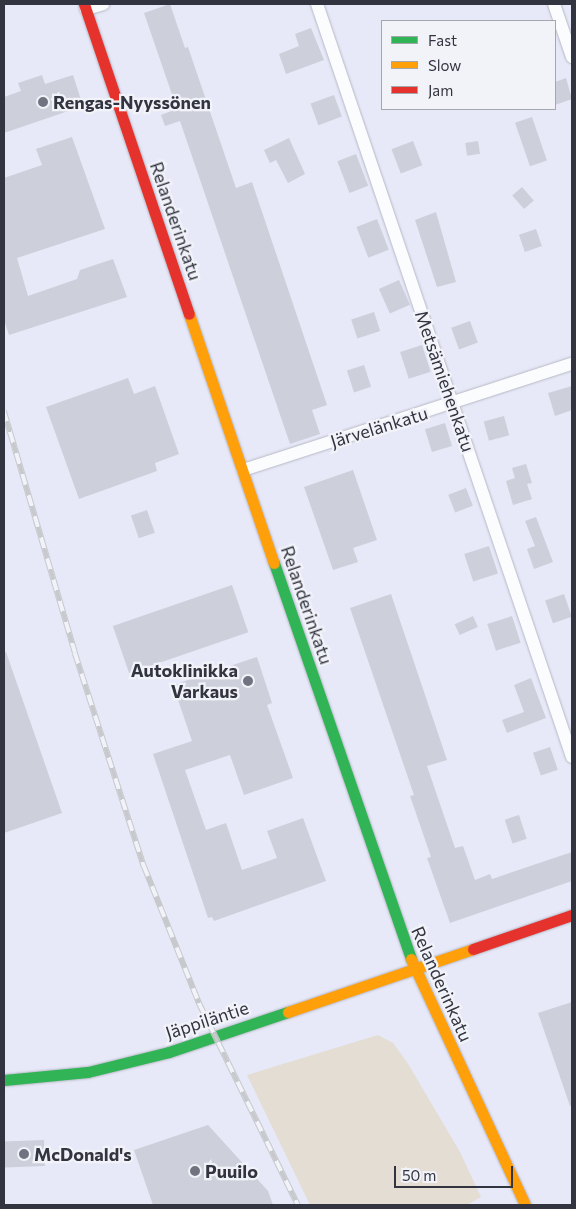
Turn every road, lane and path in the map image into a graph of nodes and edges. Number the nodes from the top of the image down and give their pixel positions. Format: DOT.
graph roads {
  1 [pos="103,4"];
  2 [pos="317,4"];
  3 [pos="554,4"];
  4 [pos="85,6"];
  5 [pos="572,57"];
  6 [pos="572,364"];
  7 [pos="453,405"];
  8 [pos="243,470"];
  9 [pos="572,757"];
  10 [pos="572,916"];
  11 [pos="416,970"];
  12 [pos="4,1080"];
  13 [pos="525,1205"];
  1 -- 4 [label="street"];
  2 -- 7 [label="street, Metsämiehenkatu"];
  3 -- 5 [label="street"];
  4 -- 8 [label="main road, Relanderinkatu"];
  6 -- 7 [label="street, Järvelänkatu"];
  7 -- 8 [label="street, Järvelänkatu"];
  7 -- 9 [label="street, Metsämiehenkatu"];
  8 -- 11 [label="main road, Relanderinkatu"];
  10 -- 11 [label="main road, Jäppiläntie"];
  11 -- 12 [label="main road, Jäppiläntie"];
  11 -- 13 [label="main road, Relanderinkatu"];
}
